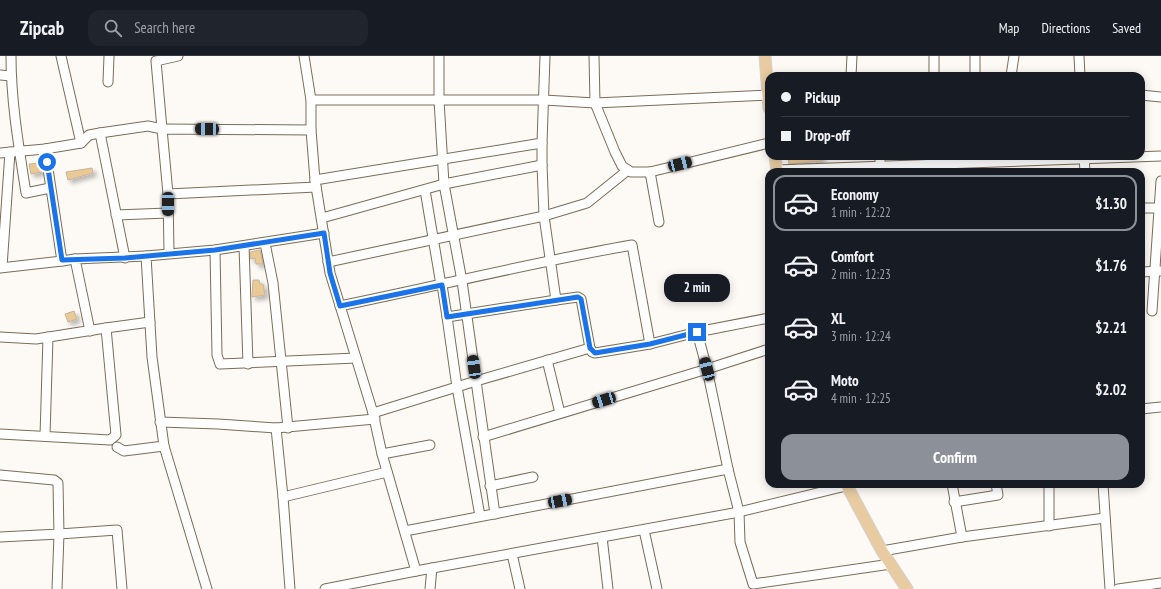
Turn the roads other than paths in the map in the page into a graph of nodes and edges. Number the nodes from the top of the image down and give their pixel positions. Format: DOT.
graph roads {
  1 [pos="11,56"];
  2 [pos="61,56"];
  3 [pos="109,56"];
  4 [pos="178,56"];
  5 [pos="304,56"];
  6 [pos="439,56"];
  7 [pos="545,56"];
  8 [pos="594,56"];
  9 [pos="765,56"];
  10 [pos="852,56"];
  11 [pos="934,56"];
  12 [pos="975,56"];
  13 [pos="1014,56"];
  14 [pos="1079,56"];
  15 [pos="154,58"];
  16 [pos="766,72"];
  17 [pos="851,72"];
  18 [pos="934,72"];
  19 [pos="975,72"];
  20 [pos="1012,72"];
  21 [pos="1080,72"];
  22 [pos="0,76"];
  23 [pos="11,76"];
  24 [pos="108,82"];
  25 [pos="765,95"];
  26 [pos="1145,95"];
  27 [pos="1161,97"];
  28 [pos="311,100"];
  29 [pos="439,100"];
  30 [pos="544,100"];
  31 [pos="595,103"];
  32 [pos="162,129"];
  33 [pos="311,130"];
  34 [pos="100,133"];
  35 [pos="81,143"];
  36 [pos="542,143"];
  37 [pos="765,144"];
  38 [pos="46,149"];
  39 [pos="15,152"];
  40 [pos="0,153"];
  41 [pos="1145,156"];
  42 [pos="1161,156"];
  43 [pos="442,158"];
  44 [pos="880,160"];
  45 [pos="1039,160"];
  46 [pos="542,165"];
  47 [pos="880,167"];
  48 [pos="854,168"];
  49 [pos="628,170"];
  50 [pos="650,172"];
  51 [pos="1161,181"];
  52 [pos="316,183"];
  53 [pos="444,184"];
  54 [pos="50,188"];
  55 [pos="425,190"];
  56 [pos="168,194"];
  57 [pos="1145,208"];
  58 [pos="1160,208"];
  59 [pos="168,213"];
  60 [pos="116,215"];
  61 [pos="544,216"];
  62 [pos="322,218"];
  63 [pos="659,222"];
  64 [pos="324,233"];
  65 [pos="455,236"];
  66 [pos="433,240"];
  67 [pos="265,243"];
  68 [pos="244,246"];
  69 [pos="215,250"];
  70 [pos="169,253"];
  71 [pos="146,256"];
  72 [pos="125,258"];
  73 [pos="75,259"];
  74 [pos="550,259"];
  75 [pos="62,260"];
  76 [pos="328,262"];
  77 [pos="1,267"];
  78 [pos="1158,271"];
  79 [pos="1145,272"];
  80 [pos="462,281"];
  81 [pos="441,285"];
  82 [pos="556,300"];
  83 [pos="340,306"];
  84 [pos="1152,311"];
  85 [pos="467,313"];
  86 [pos="447,317"];
  87 [pos="765,319"];
  88 [pos="150,322"];
  89 [pos="106,328"];
  90 [pos="90,331"];
  91 [pos="697,332"];
  92 [pos="0,337"];
  93 [pos="48,337"];
  94 [pos="650,344"];
  95 [pos="590,348"];
  96 [pos="765,350"];
  97 [pos="356,358"];
  98 [pos="548,360"];
  99 [pos="281,362"];
  100 [pos="248,364"];
  101 [pos="707,369"];
  102 [pos="476,381"];
  103 [pos="457,387"];
  104 [pos="1161,407"];
  105 [pos="1145,409"];
  106 [pos="560,413"];
  107 [pos="374,416"];
  108 [pos="160,422"];
  109 [pos="276,428"];
  110 [pos="288,428"];
  111 [pos="0,434"];
  112 [pos="45,436"];
  113 [pos="483,437"];
  114 [pos="430,445"];
  115 [pos="164,446"];
  116 [pos="117,447"];
  117 [pos="382,454"];
  118 [pos="728,469"];
  119 [pos="388,472"];
  120 [pos="0,475"];
  121 [pos="533,477"];
  122 [pos="490,486"];
  123 [pos="834,488"];
  124 [pos="848,488"];
  125 [pos="952,488"];
  126 [pos="997,488"];
  127 [pos="1049,488"];
  128 [pos="1103,488"];
  129 [pos="283,497"];
  130 [pos="954,502"];
  131 [pos="739,512"];
  132 [pos="495,514"];
  133 [pos="480,516"];
  134 [pos="1105,518"];
  135 [pos="1049,526"];
  136 [pos="644,530"];
  137 [pos="405,531"];
  138 [pos="59,534"];
  139 [pos="0,537"];
  140 [pos="602,537"];
  141 [pos="962,537"];
  142 [pos="882,551"];
  143 [pos="512,554"];
  144 [pos="891,564"];
  145 [pos="432,568"];
  146 [pos="416,571"];
  147 [pos="1161,583"];
  148 [pos="783,585"];
  149 [pos="753,587"];
  150 [pos="338,588"];
  151 [pos="57,589"];
  152 [pos="122,589"];
  153 [pos="207,589"];
  154 [pos="290,589"];
  155 [pos="325,589"];
  156 [pos="430,589"];
  157 [pos="520,589"];
  158 [pos="608,589"];
  159 [pos="657,589"];
  160 [pos="906,589"];
  161 [pos="1110,589"];
  162 [pos="1118,589"];
  1 -- 23 [label="street"];
  2 -- 35 [label="street"];
  3 -- 24 [label="street"];
  4 -- 15 [label="street"];
  5 -- 28 [label="street"];
  6 -- 29 [label="street"];
  7 -- 30 [label="street"];
  8 -- 31 [label="street"];
  9 -- 16 [label="main road"];
  10 -- 17 [label="street"];
  11 -- 18 [label="street"];
  12 -- 19 [label="street"];
  13 -- 20 [label="street"];
  14 -- 21 [label="street"];
  15 -- 32 [label="street"];
  22 -- 23 [label="street"];
  23 -- 39 [label="street"];
  25 -- 31 [label="street"];
  26 -- 27 [label="street"];
  28 -- 29 [label="street"];
  28 -- 33 [label="street"];
  29 -- 30 [label="street"];
  29 -- 43 [label="street"];
  30 -- 31 [label="street"];
  30 -- 36 [label="street"];
  31 -- 49 [label="street"];
  32 -- 33 [label="street"];
  32 -- 34 [label="street"];
  32 -- 56 [label="street"];
  33 -- 52 [label="street"];
  34 -- 35 [label="street"];
  34 -- 60 [label="street"];
  35 -- 38 [label="street"];
  36 -- 43 [label="street"];
  36 -- 46 [label="street"];
  37 -- 50 [label="street"];
  38 -- 39 [label="street"];
  38 -- 54 [label="street"];
  39 -- 40 [label="street"];
  39 -- 54 [label="street"];
  39 -- 77 [label="street"];
  41 -- 42 [label="street"];
  43 -- 52 [label="street"];
  43 -- 53 [label="street"];
  44 -- 47 [label="street"];
  45 -- 47 [label="street"];
  46 -- 53 [label="street"];
  46 -- 61 [label="street"];
  47 -- 48 [label="street"];
  49 -- 50 [label="street"];
  49 -- 61 [label="street"];
  50 -- 63 [label="street"];
  51 -- 58 [label="street"];
  52 -- 56 [label="street"];
  52 -- 62 [label="street"];
  53 -- 55 [label="street"];
  53 -- 65 [label="street"];
  54 -- 75 [label="street"];
  55 -- 62 [label="street"];
  55 -- 66 [label="street"];
  56 -- 59 [label="street"];
  57 -- 58 [label="street"];
  58 -- 78 [label="street"];
  59 -- 60 [label="street"];
  59 -- 70 [label="street"];
  60 -- 72 [label="street"];
  61 -- 65 [label="street"];
  61 -- 74 [label="street"];
  62 -- 64 [label="street"];
  64 -- 67 [label="street"];
  64 -- 76 [label="street"];
  65 -- 66 [label="street"];
  65 -- 80 [label="street"];
  66 -- 76 [label="street"];
  66 -- 81 [label="street"];
  67 -- 68 [label="street"];
  67 -- 99 [label="street"];
  68 -- 69 [label="street"];
  68 -- 100 [label="street"];
  69 -- 70 [label="street"];
  69 -- 100 [label="street"];
  70 -- 71 [label="street"];
  71 -- 72 [label="street"];
  71 -- 88 [label="street"];
  72 -- 73 [label="street"];
  73 -- 75 [label="street"];
  73 -- 90 [label="street"];
  74 -- 80 [label="street"];
  74 -- 82 [label="street"];
  74 -- 94 [label="street"];
  75 -- 77 [label="street"];
  76 -- 83 [label="street"];
  78 -- 79 [label="street"];
  78 -- 84 [label="street"];
  80 -- 81 [label="street"];
  80 -- 85 [label="street"];
  81 -- 83 [label="street"];
  81 -- 86 [label="street"];
  82 -- 85 [label="street"];
  82 -- 95 [label="street"];
  83 -- 97 [label="street"];
  85 -- 86 [label="street"];
  85 -- 102 [label="street"];
  86 -- 103 [label="street"];
  87 -- 91 [label="street"];
  88 -- 89 [label="street"];
  88 -- 108 [label="street"];
  89 -- 90 [label="street"];
  89 -- 112 [label="street"];
  90 -- 93 [label="street"];
  91 -- 94 [label="street"];
  91 -- 101 [label="street"];
  92 -- 93 [label="street"];
  93 -- 112 [label="street"];
  94 -- 95 [label="street"];
  95 -- 98 [label="street"];
  96 -- 101 [label="street"];
  97 -- 99 [label="street"];
  97 -- 107 [label="street"];
  98 -- 102 [label="street"];
  98 -- 106 [label="street"];
  99 -- 100 [label="street"];
  99 -- 110 [label="street"];
  101 -- 106 [label="street"];
  101 -- 118 [label="street"];
  102 -- 103 [label="street"];
  102 -- 113 [label="street"];
  103 -- 107 [label="street"];
  103 -- 133 [label="street"];
  104 -- 105 [label="street"];
  106 -- 113 [label="street"];
  107 -- 110 [label="street"];
  107 -- 117 [label="street"];
  108 -- 109 [label="street"];
  108 -- 115 [label="street"];
  109 -- 110 [label="street"];
  109 -- 129 [label="street"];
  111 -- 112 [label="street"];
  113 -- 122 [label="street"];
  114 -- 117 [label="street"];
  115 -- 116 [label="street"];
  115 -- 153 [label="street"];
  117 -- 119 [label="street"];
  118 -- 131 [label="street"];
  118 -- 132 [label="street"];
  119 -- 129 [label="street"];
  119 -- 137 [label="street"];
  120 -- 138 [label="street"];
  121 -- 122 [label="street"];
  122 -- 132 [label="street"];
  123 -- 131 [label="street"];
  124 -- 142 [label="main road"];
  125 -- 130 [label="street"];
  126 -- 130 [label="street"];
  127 -- 135 [label="street"];
  128 -- 134 [label="street"];
  129 -- 154 [label="street"];
  130 -- 141 [label="street"];
  131 -- 136 [label="street"];
  131 -- 149 [label="street"];
  132 -- 133 [label="street"];
  133 -- 137 [label="street"];
  134 -- 135 [label="street"];
  134 -- 161 [label="street"];
  135 -- 141 [label="street"];
  136 -- 140 [label="street"];
  136 -- 159 [label="street"];
  137 -- 146 [label="street"];
  138 -- 139 [label="street"];
  138 -- 151 [label="street"];
  138 -- 152 [label="street"];
  140 -- 143 [label="street"];
  140 -- 158 [label="street"];
  141 -- 142 [label="street"];
  142 -- 144 [label="main road"];
  143 -- 145 [label="street"];
  143 -- 157 [label="street"];
  144 -- 148 [label="street"];
  144 -- 160 [label="main road"];
  145 -- 146 [label="street"];
  145 -- 156 [label="street"];
  146 -- 150 [label="street"];
  147 -- 162 [label="street"];
  148 -- 149 [label="street"];
  150 -- 155 [label="street"];
}
